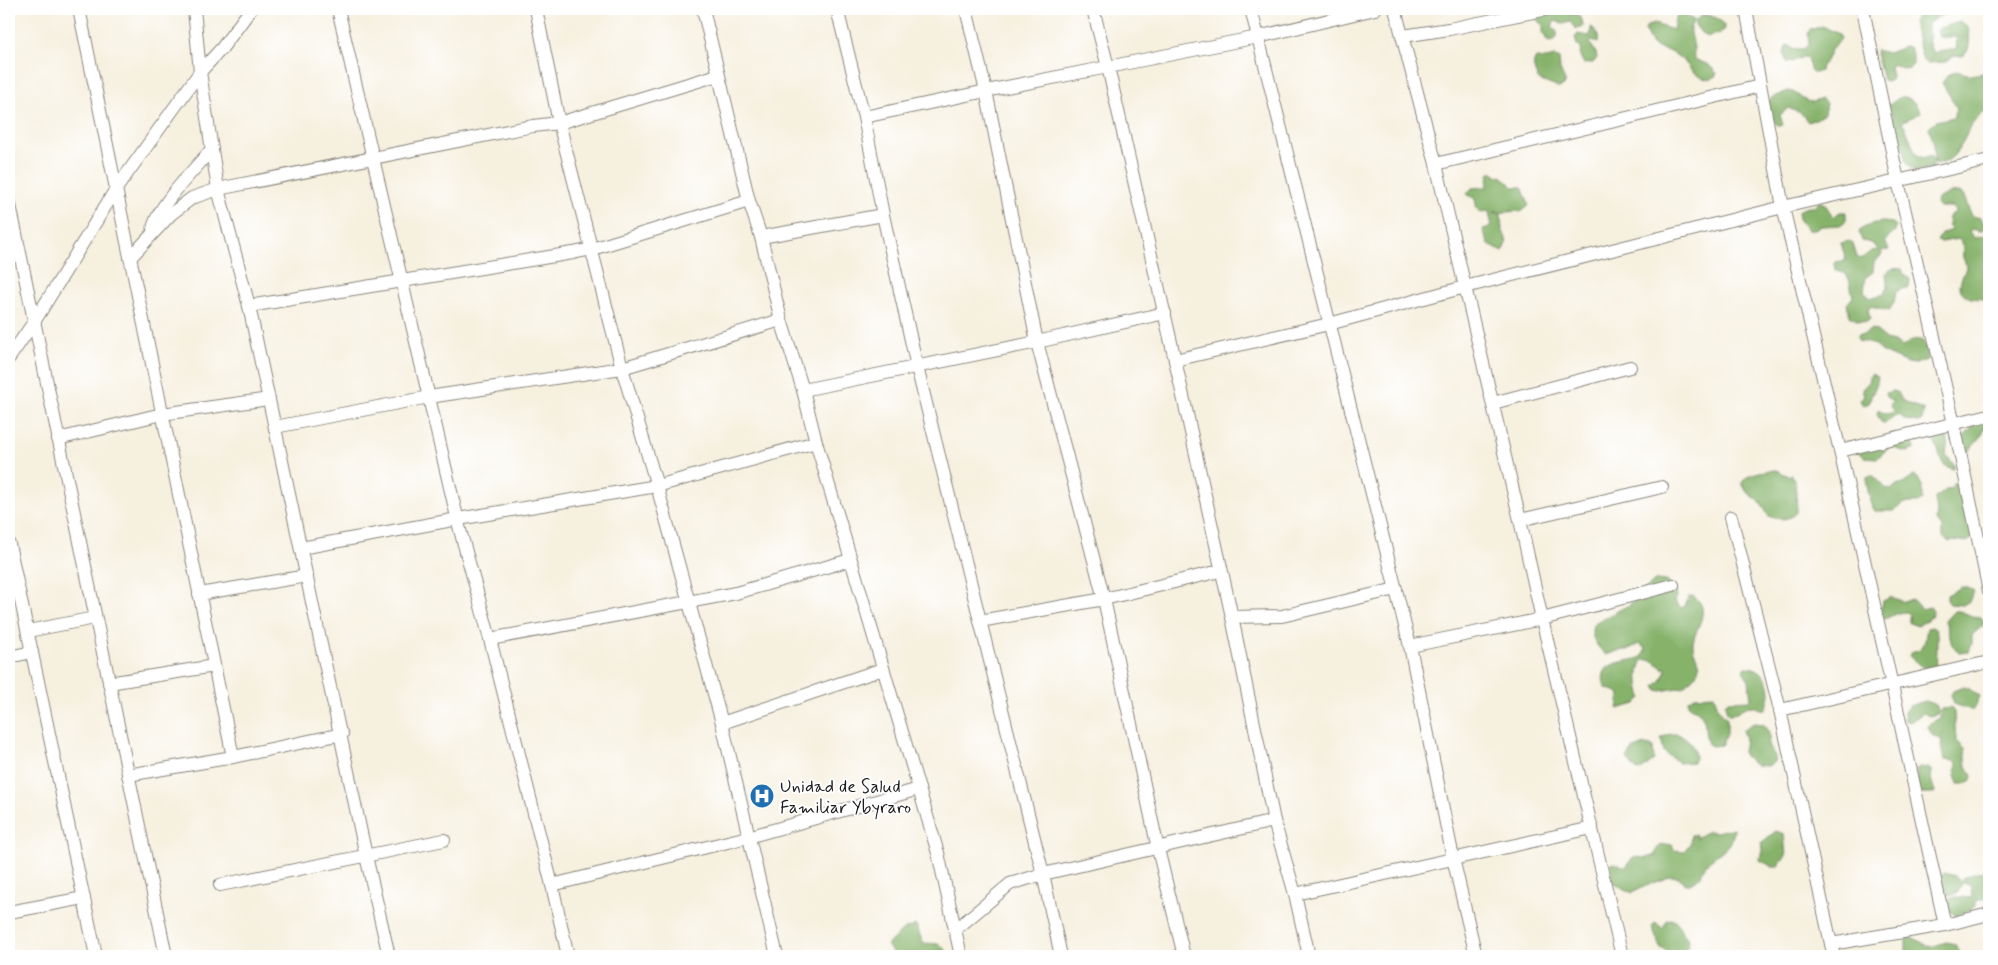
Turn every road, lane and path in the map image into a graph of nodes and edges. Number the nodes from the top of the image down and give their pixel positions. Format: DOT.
graph roads {
  1 [pos="79,9"];
  2 [pos="194,9"];
  3 [pos="252,9"];
  4 [pos="338,9"];
  5 [pos="536,9"];
  6 [pos="704,9"];
  7 [pos="837,9"];
  8 [pos="966,9"];
  9 [pos="1093,9"];
  10 [pos="1251,9"];
  11 [pos="1375,9"];
  12 [pos="1395,9"];
  13 [pos="1548,9"];
  14 [pos="1746,9"];
  15 [pos="1863,9"];
  16 [pos="1403,36"];
  17 [pos="1258,37"];
  18 [pos="1108,67"];
  19 [pos="200,72"];
  20 [pos="718,74"];
  21 [pos="1760,86"];
  22 [pos="986,90"];
  23 [pos="864,117"];
  24 [pos="559,123"];
  25 [pos="212,149"];
  26 [pos="373,158"];
  27 [pos="1989,160"];
  28 [pos="1436,164"];
  29 [pos="1898,181"];
  30 [pos="116,189"];
  31 [pos="218,189"];
  32 [pos="9,200"];
  33 [pos="749,201"];
  34 [pos="1783,207"];
  35 [pos="883,215"];
  36 [pos="11,224"];
  37 [pos="153,234"];
  38 [pos="761,237"];
  39 [pos="592,249"];
  40 [pos="130,258"];
  41 [pos="402,281"];
  42 [pos="1465,287"];
  43 [pos="249,306"];
  44 [pos="1165,312"];
  45 [pos="781,320"];
  46 [pos="34,322"];
  47 [pos="1329,324"];
  48 [pos="1037,342"];
  49 [pos="9,358"];
  50 [pos="1175,360"];
  51 [pos="917,367"];
  52 [pos="1630,367"];
  53 [pos="622,368"];
  54 [pos="803,390"];
  55 [pos="429,398"];
  56 [pos="269,399"];
  57 [pos="1493,402"];
  58 [pos="162,414"];
  59 [pos="1989,415"];
  60 [pos="1954,424"];
  61 [pos="275,427"];
  62 [pos="58,439"];
  63 [pos="816,442"];
  64 [pos="1840,450"];
  65 [pos="657,486"];
  66 [pos="1662,487"];
  67 [pos="1731,517"];
  68 [pos="458,519"];
  69 [pos="1520,520"];
  70 [pos="9,544"];
  71 [pos="301,548"];
  72 [pos="850,560"];
  73 [pos="1220,570"];
  74 [pos="307,576"];
  75 [pos="1673,586"];
  76 [pos="1396,589"];
  77 [pos="1989,591"];
  78 [pos="199,594"];
  79 [pos="1104,600"];
  80 [pos="689,603"];
  81 [pos="1232,617"];
  82 [pos="96,618"];
  83 [pos="1542,619"];
  84 [pos="980,621"];
  85 [pos="28,631"];
  86 [pos="490,639"];
  87 [pos="1410,646"];
  88 [pos="32,652"];
  89 [pos="9,657"];
  90 [pos="1989,662"];
  91 [pos="214,666"];
  92 [pos="883,669"];
  93 [pos="109,683"];
  94 [pos="1891,684"];
  95 [pos="1780,710"];
  96 [pos="722,723"];
  97 [pos="342,734"];
  98 [pos="232,757"];
  99 [pos="128,775"];
  100 [pos="919,789"];
  101 [pos="1274,821"];
  102 [pos="1592,828"];
  103 [pos="748,837"];
  104 [pos="444,840"];
  105 [pos="1158,849"];
  106 [pos="366,856"];
  107 [pos="1453,858"];
  108 [pos="1043,874"];
  109 [pos="220,885"];
  110 [pos="552,885"];
  111 [pos="1295,894"];
  112 [pos="84,898"];
  113 [pos="9,912"];
  114 [pos="1989,914"];
  115 [pos="1945,925"];
  116 [pos="955,930"];
  117 [pos="1832,950"];
  118 [pos="96,956"];
  119 [pos="166,956"];
  120 [pos="390,956"];
  121 [pos="568,956"];
  122 [pos="777,956"];
  123 [pos="961,956"];
  124 [pos="1061,956"];
  125 [pos="1184,956"];
  126 [pos="1309,956"];
  127 [pos="1476,956"];
  128 [pos="1622,956"];
  1 -- 30 [label="street"];
  2 -- 19 [label="street"];
  3 -- 19 [label="street"];
  4 -- 26 [label="street"];
  5 -- 24 [label="street"];
  6 -- 20 [label="street"];
  7 -- 23 [label="street"];
  8 -- 22 [label="street"];
  9 -- 18 [label="street"];
  10 -- 17 [label="street"];
  11 -- 17 [label="street"];
  12 -- 16 [label="street"];
  13 -- 16 [label="street"];
  14 -- 21 [label="street"];
  15 -- 29 [label="street"];
  16 -- 28 [label="street"];
  17 -- 18 [label="street"];
  17 -- 47 [label="street"];
  18 -- 22 [label="street"];
  18 -- 44 [label="street"];
  19 -- 25 [label="street"];
  19 -- 30 [label="street"];
  20 -- 24 [label="street"];
  20 -- 33 [label="street"];
  21 -- 28 [label="street"];
  21 -- 34 [label="street"];
  22 -- 23 [label="street"];
  22 -- 48 [label="street"];
  23 -- 35 [label="street"];
  24 -- 26 [label="street"];
  24 -- 39 [label="street"];
  25 -- 31 [label="street"];
  25 -- 37 [label="street"];
  26 -- 31 [label="street"];
  26 -- 41 [label="street"];
  27 -- 29 [label="street"];
  28 -- 42 [label="street"];
  29 -- 34 [label="street"];
  29 -- 60 [label="street"];
  30 -- 40 [label="street"];
  30 -- 46 [label="street"];
  31 -- 37 [label="street"];
  31 -- 43 [label="street"];
  32 -- 36 [label="street"];
  33 -- 38 [label="street"];
  33 -- 39 [label="street"];
  34 -- 42 [label="street"];
  34 -- 64 [label="street"];
  35 -- 38 [label="street"];
  35 -- 51 [label="street"];
  36 -- 46 [label="street"];
  37 -- 40 [label="street"];
  38 -- 45 [label="street"];
  39 -- 41 [label="street"];
  39 -- 53 [label="street"];
  40 -- 58 [label="street"];
  41 -- 43 [label="street"];
  41 -- 55 [label="street"];
  42 -- 47 [label="street"];
  42 -- 57 [label="street"];
  43 -- 56 [label="street"];
  44 -- 48 [label="street"];
  44 -- 50 [label="street"];
  45 -- 53 [label="street"];
  45 -- 54 [label="street"];
  46 -- 49 [label="street"];
  46 -- 62 [label="street"];
  47 -- 50 [label="street"];
  47 -- 76 [label="street"];
  48 -- 51 [label="street"];
  48 -- 79 [label="street"];
  50 -- 73 [label="street"];
  51 -- 54 [label="street"];
  51 -- 84 [label="street"];
  52 -- 57 [label="street"];
  53 -- 55 [label="street"];
  53 -- 65 [label="street"];
  54 -- 63 [label="street"];
  55 -- 61 [label="street"];
  55 -- 68 [label="street"];
  56 -- 58 [label="street"];
  56 -- 61 [label="street"];
  57 -- 69 [label="street"];
  58 -- 62 [label="street"];
  58 -- 78 [label="street"];
  59 -- 60 [label="street"];
  60 -- 64 [label="street"];
  60 -- 77 [label="street"];
  61 -- 71 [label="street"];
  62 -- 82 [label="street"];
  63 -- 65 [label="street"];
  63 -- 72 [label="street"];
  64 -- 94 [label="street"];
  65 -- 68 [label="street"];
  65 -- 80 [label="street"];
  66 -- 69 [label="street"];
  67 -- 95 [label="street"];
  68 -- 71 [label="street"];
  68 -- 86 [label="street"];
  69 -- 83 [label="street"];
  70 -- 85 [label="street"];
  71 -- 74 [label="street"];
  72 -- 80 [label="street"];
  72 -- 92 [label="street"];
  73 -- 79 [label="street"];
  73 -- 81 [label="street"];
  74 -- 78 [label="street"];
  74 -- 97 [label="street"];
  75 -- 83 [label="street"];
  76 -- 81 [label="street"];
  76 -- 87 [label="street"];
  78 -- 91 [label="street"];
  79 -- 84 [label="street"];
  79 -- 105 [label="street"];
  80 -- 86 [label="street"];
  80 -- 96 [label="street"];
  81 -- 101 [label="street"];
  82 -- 85 [label="street"];
  82 -- 93 [label="street"];
  83 -- 87 [label="street"];
  83 -- 102 [label="street"];
  84 -- 108 [label="street"];
  85 -- 88 [label="street"];
  86 -- 110 [label="street"];
  87 -- 107 [label="street"];
  88 -- 89 [label="street"];
  88 -- 112 [label="street"];
  90 -- 94 [label="street"];
  91 -- 93 [label="street"];
  91 -- 98 [label="street"];
  92 -- 96 [label="street"];
  92 -- 100 [label="street"];
  93 -- 99 [label="street"];
  94 -- 95 [label="street"];
  94 -- 115 [label="street"];
  95 -- 117 [label="street"];
  96 -- 103 [label="street"];
  97 -- 98 [label="street"];
  97 -- 106 [label="street"];
  98 -- 99 [label="street"];
  99 -- 119 [label="street"];
  100 -- 103 [label="street"];
  100 -- 116 [label="street"];
  101 -- 105 [label="street"];
  101 -- 111 [label="street"];
  102 -- 107 [label="street"];
  102 -- 128 [label="street"];
  103 -- 110 [label="street"];
  103 -- 122 [label="street"];
  104 -- 106 [label="street"];
  105 -- 108 [label="street"];
  105 -- 125 [label="street"];
  106 -- 109 [label="street"];
  106 -- 120 [label="street"];
  107 -- 111 [label="street"];
  107 -- 127 [label="street"];
  108 -- 116 [label="street"];
  108 -- 124 [label="street"];
  110 -- 121 [label="street"];
  111 -- 126 [label="street"];
  112 -- 113 [label="street"];
  112 -- 118 [label="street"];
  114 -- 115 [label="street"];
  115 -- 117 [label="street"];
  116 -- 123 [label="street"];
}
